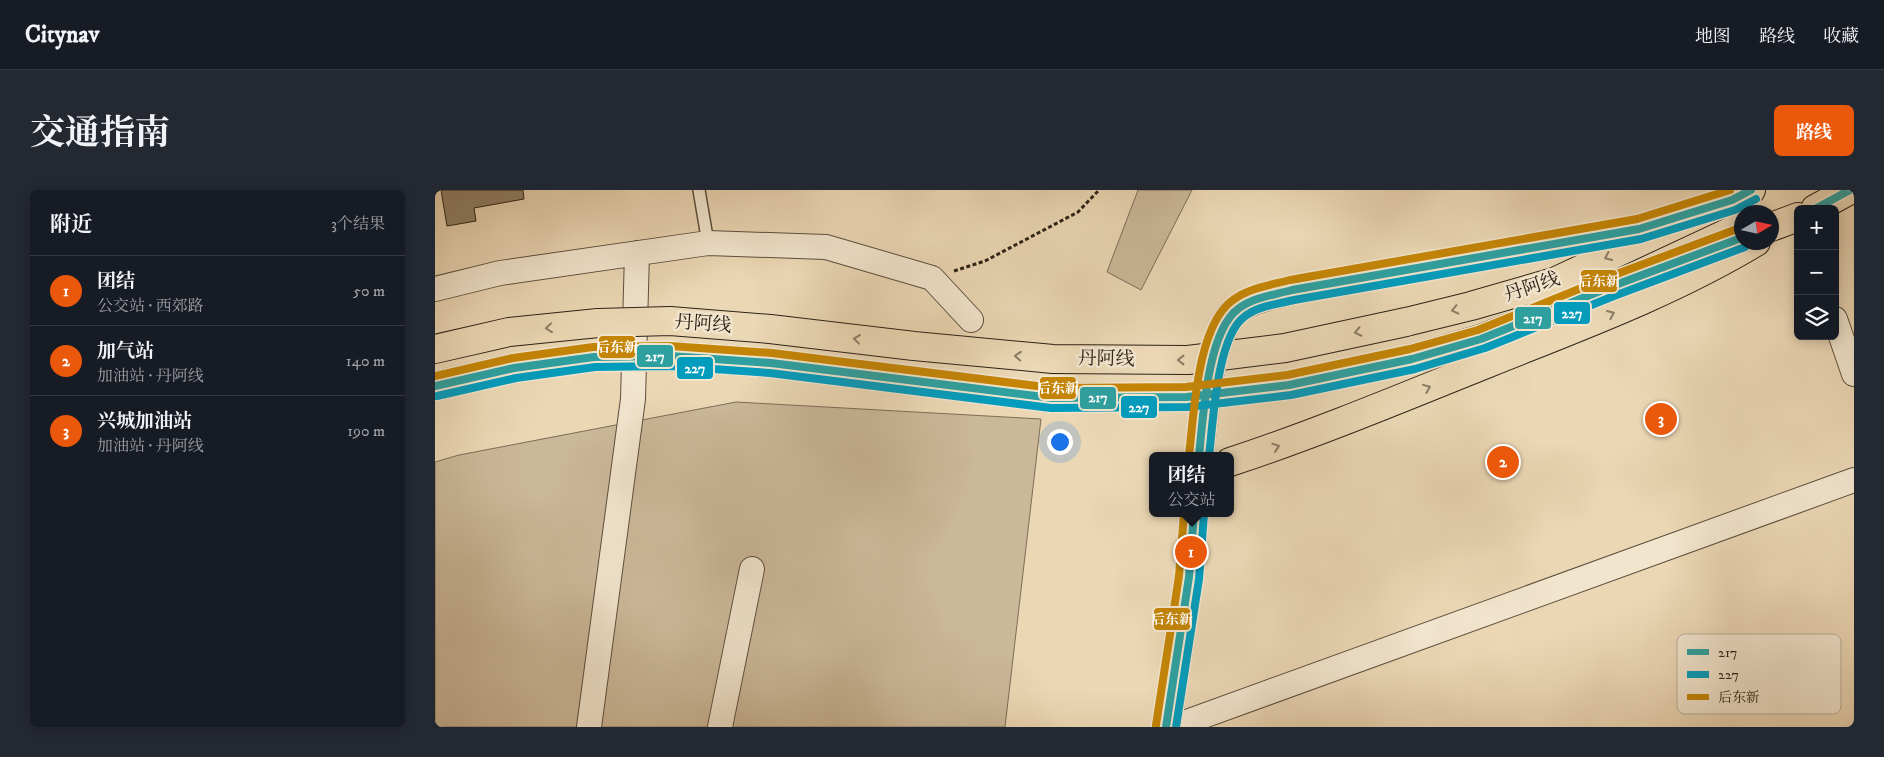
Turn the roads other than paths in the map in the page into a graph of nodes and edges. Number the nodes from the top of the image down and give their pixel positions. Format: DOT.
graph roads {
  1 [pos="699,190"];
  2 [pos="1850,190"];
  3 [pos="1742,195"];
  4 [pos="1854,204"];
  5 [pos="1822,205"];
  6 [pos="1839,208"];
  7 [pos="1794,219"];
  8 [pos="1794,220"];
  9 [pos="1779,224"];
  10 [pos="1779,229"];
  11 [pos="1734,241"];
  12 [pos="708,243"];
  13 [pos="1743,250"];
  14 [pos="637,252"];
  15 [pos="435,289"];
  16 [pos="971,320"];
  17 [pos="1839,330"];
  18 [pos="435,349"];
  19 [pos="1854,374"];
  20 [pos="435,386"];
  21 [pos="1199,452"];
  22 [pos="1234,461"];
  23 [pos="1854,480"];
  24 [pos="1194,517"];
  25 [pos="752,569"];
  26 [pos="589,727"];
  27 [pos="720,727"];
  28 [pos="1166,727"];
  29 [pos="1173,727"];
  1 -- 12 [label="lane"];
  2 -- 5 [label="main road"];
  3 -- 18 [label="main road, 丹阿线, one-way, bridge"];
  3 -- 21 [label="main road"];
  4 -- 6 [label="main road"];
  7 -- 9 [label="main road"];
  8 -- 10 [label="main road"];
  11 -- 20 [label="main road, 丹阿线, bridge"];
  12 -- 14 [label="street"];
  12 -- 16 [label="street"];
  22 -- 13 [label="main road, one-way"];
  14 -- 15 [label="street"];
  14 -- 26 [label="street"];
  17 -- 19 [label="street"];
  23 -- 29 [label="street"];
  24 -- 28 [label="main road"];
  25 -- 27 [label="street"];
}
